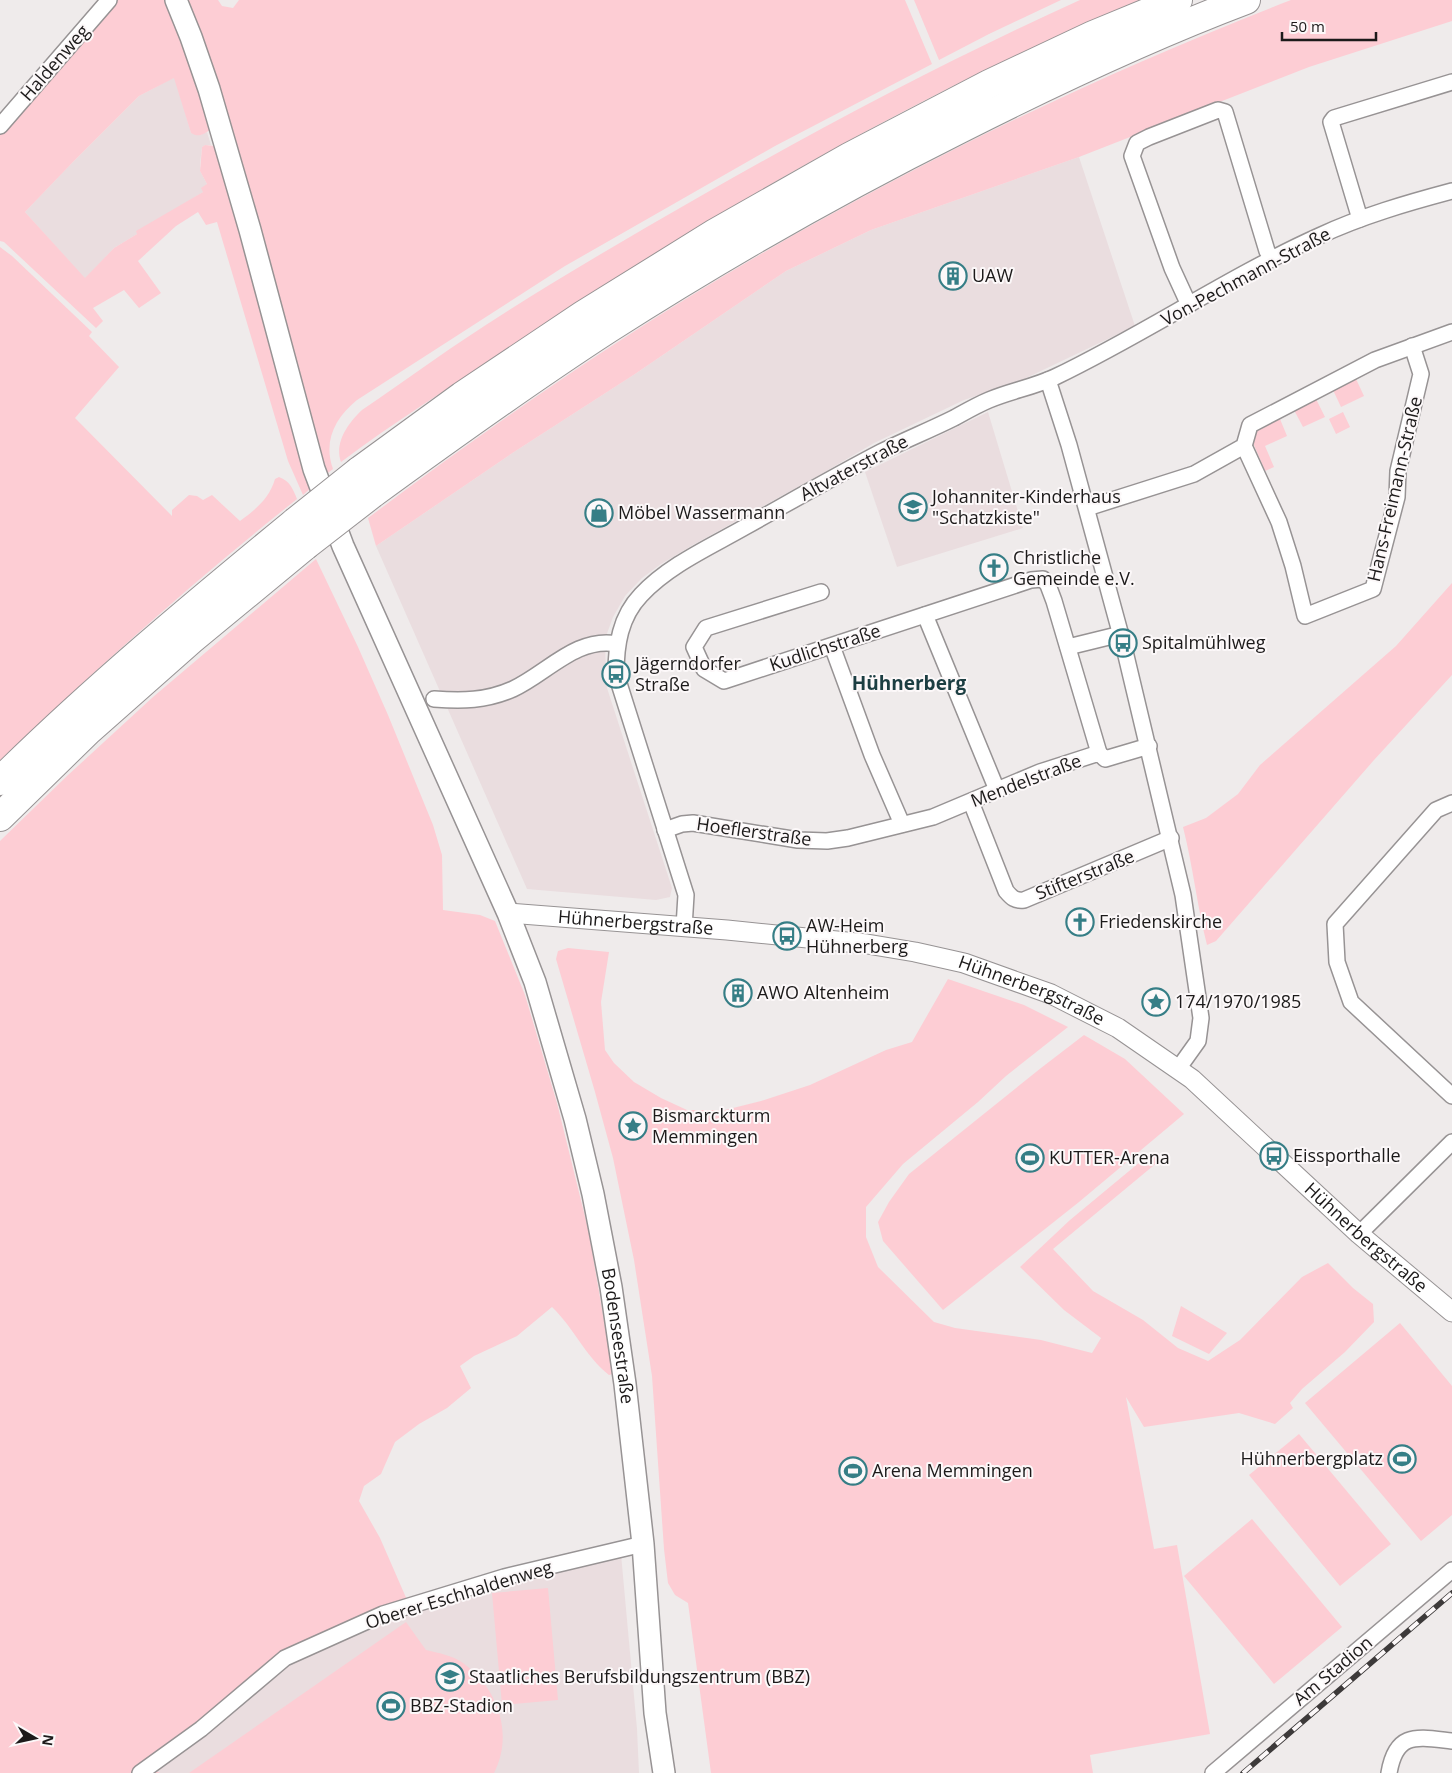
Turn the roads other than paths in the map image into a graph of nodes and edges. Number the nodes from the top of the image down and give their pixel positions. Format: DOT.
graph roads {
  1 [pos="109,0"];
  2 [pos="176,0"];
  3 [pos="1178,0"];
  4 [pos="1246,0"];
  5 [pos="1452,82"];
  6 [pos="0,126"];
  7 [pos="1452,191"];
  8 [pos="1360,219"];
  9 [pos="1272,259"];
  10 [pos="1189,305"];
  11 [pos="1452,332"];
  12 [pos="1412,346"];
  13 [pos="1048,380"];
  14 [pos="1244,446"];
  15 [pos="366,483"];
  16 [pos="1086,508"];
  17 [pos="300,534"];
  18 [pos="821,592"];
  19 [pos="925,614"];
  20 [pos="1121,634"];
  21 [pos="617,644"];
  22 [pos="832,646"];
  23 [pos="1068,647"];
  24 [pos="434,699"];
  25 [pos="1149,746"];
  26 [pos="1099,753"];
  27 [pos="0,781"];
  28 [pos="997,790"];
  29 [pos="971,802"];
  30 [pos="1452,803"];
  31 [pos="0,817"];
  32 [pos="902,824"];
  33 [pos="665,830"];
  34 [pos="1171,838"];
  35 [pos="508,913"];
  36 [pos="684,927"];
  37 [pos="1178,1069"];
  38 [pos="1452,1096"];
  39 [pos="1452,1142"];
  40 [pos="1359,1234"];
  41 [pos="1452,1312"];
  42 [pos="643,1544"];
  43 [pos="1452,1570"];
  44 [pos="1452,1741"];
  45 [pos="140,1773"];
  46 [pos="664,1773"];
  47 [pos="1213,1773"];
  48 [pos="1389,1773"];
  1 -- 6 [label="street, Haldenweg"];
  2 -- 35 [label="main road, Bodenseestraße"];
  3 -- 15 [label="highway"];
  4 -- 15 [label="highway"];
  5 -- 8 [label="street"];
  7 -- 8 [label="street, Von-Pechmann-Straße"];
  8 -- 9 [label="street, Von-Pechmann-Straße"];
  9 -- 10 [label="street, Von-Pechmann-Straße"];
  9 -- 10 [label="street"];
  10 -- 13 [label="street, Von-Pechmann-Straße"];
  11 -- 12 [label="street"];
  12 -- 14 [label="street"];
  12 -- 14 [label="street, Hans-Freimann-Straße"];
  13 -- 16 [label="street"];
  13 -- 21 [label="street, Altvaterstraße"];
  14 -- 16 [label="street"];
  15 -- 17 [label="highway, bridge"];
  16 -- 20 [label="street"];
  17 -- 27 [label="highway"];
  17 -- 31 [label="highway"];
  18 -- 22 [label="street, Kudlichstraße"];
  19 -- 22 [label="street, Kudlichstraße"];
  19 -- 23 [label="street, Kudlichstraße"];
  19 -- 28 [label="street"];
  20 -- 23 [label="street"];
  20 -- 25 [label="street"];
  21 -- 24 [label="street"];
  21 -- 33 [label="street"];
  22 -- 32 [label="street"];
  23 -- 26 [label="street"];
  25 -- 26 [label="street, Mendelstraße"];
  25 -- 34 [label="street"];
  26 -- 28 [label="street, Mendelstraße"];
  28 -- 29 [label="street, Mendelstraße"];
  29 -- 32 [label="street, Mendelstraße"];
  29 -- 34 [label="street, Stifterstraße"];
  30 -- 38 [label="street"];
  32 -- 33 [label="street, Hoeflerstraße"];
  33 -- 36 [label="street"];
  34 -- 37 [label="street"];
  35 -- 36 [label="street, Hühnerbergstraße"];
  35 -- 42 [label="main road, Bodenseestraße"];
  36 -- 37 [label="street, Hühnerbergstraße"];
  37 -- 40 [label="street, Hühnerbergstraße"];
  39 -- 40 [label="street"];
  40 -- 41 [label="street, Hühnerbergstraße"];
  42 -- 45 [label="street, Oberer Eschhaldenweg"];
  42 -- 46 [label="main road, Bodenseestraße"];
  43 -- 47 [label="street, Am Stadion"];
  44 -- 48 [label="street"];
}
